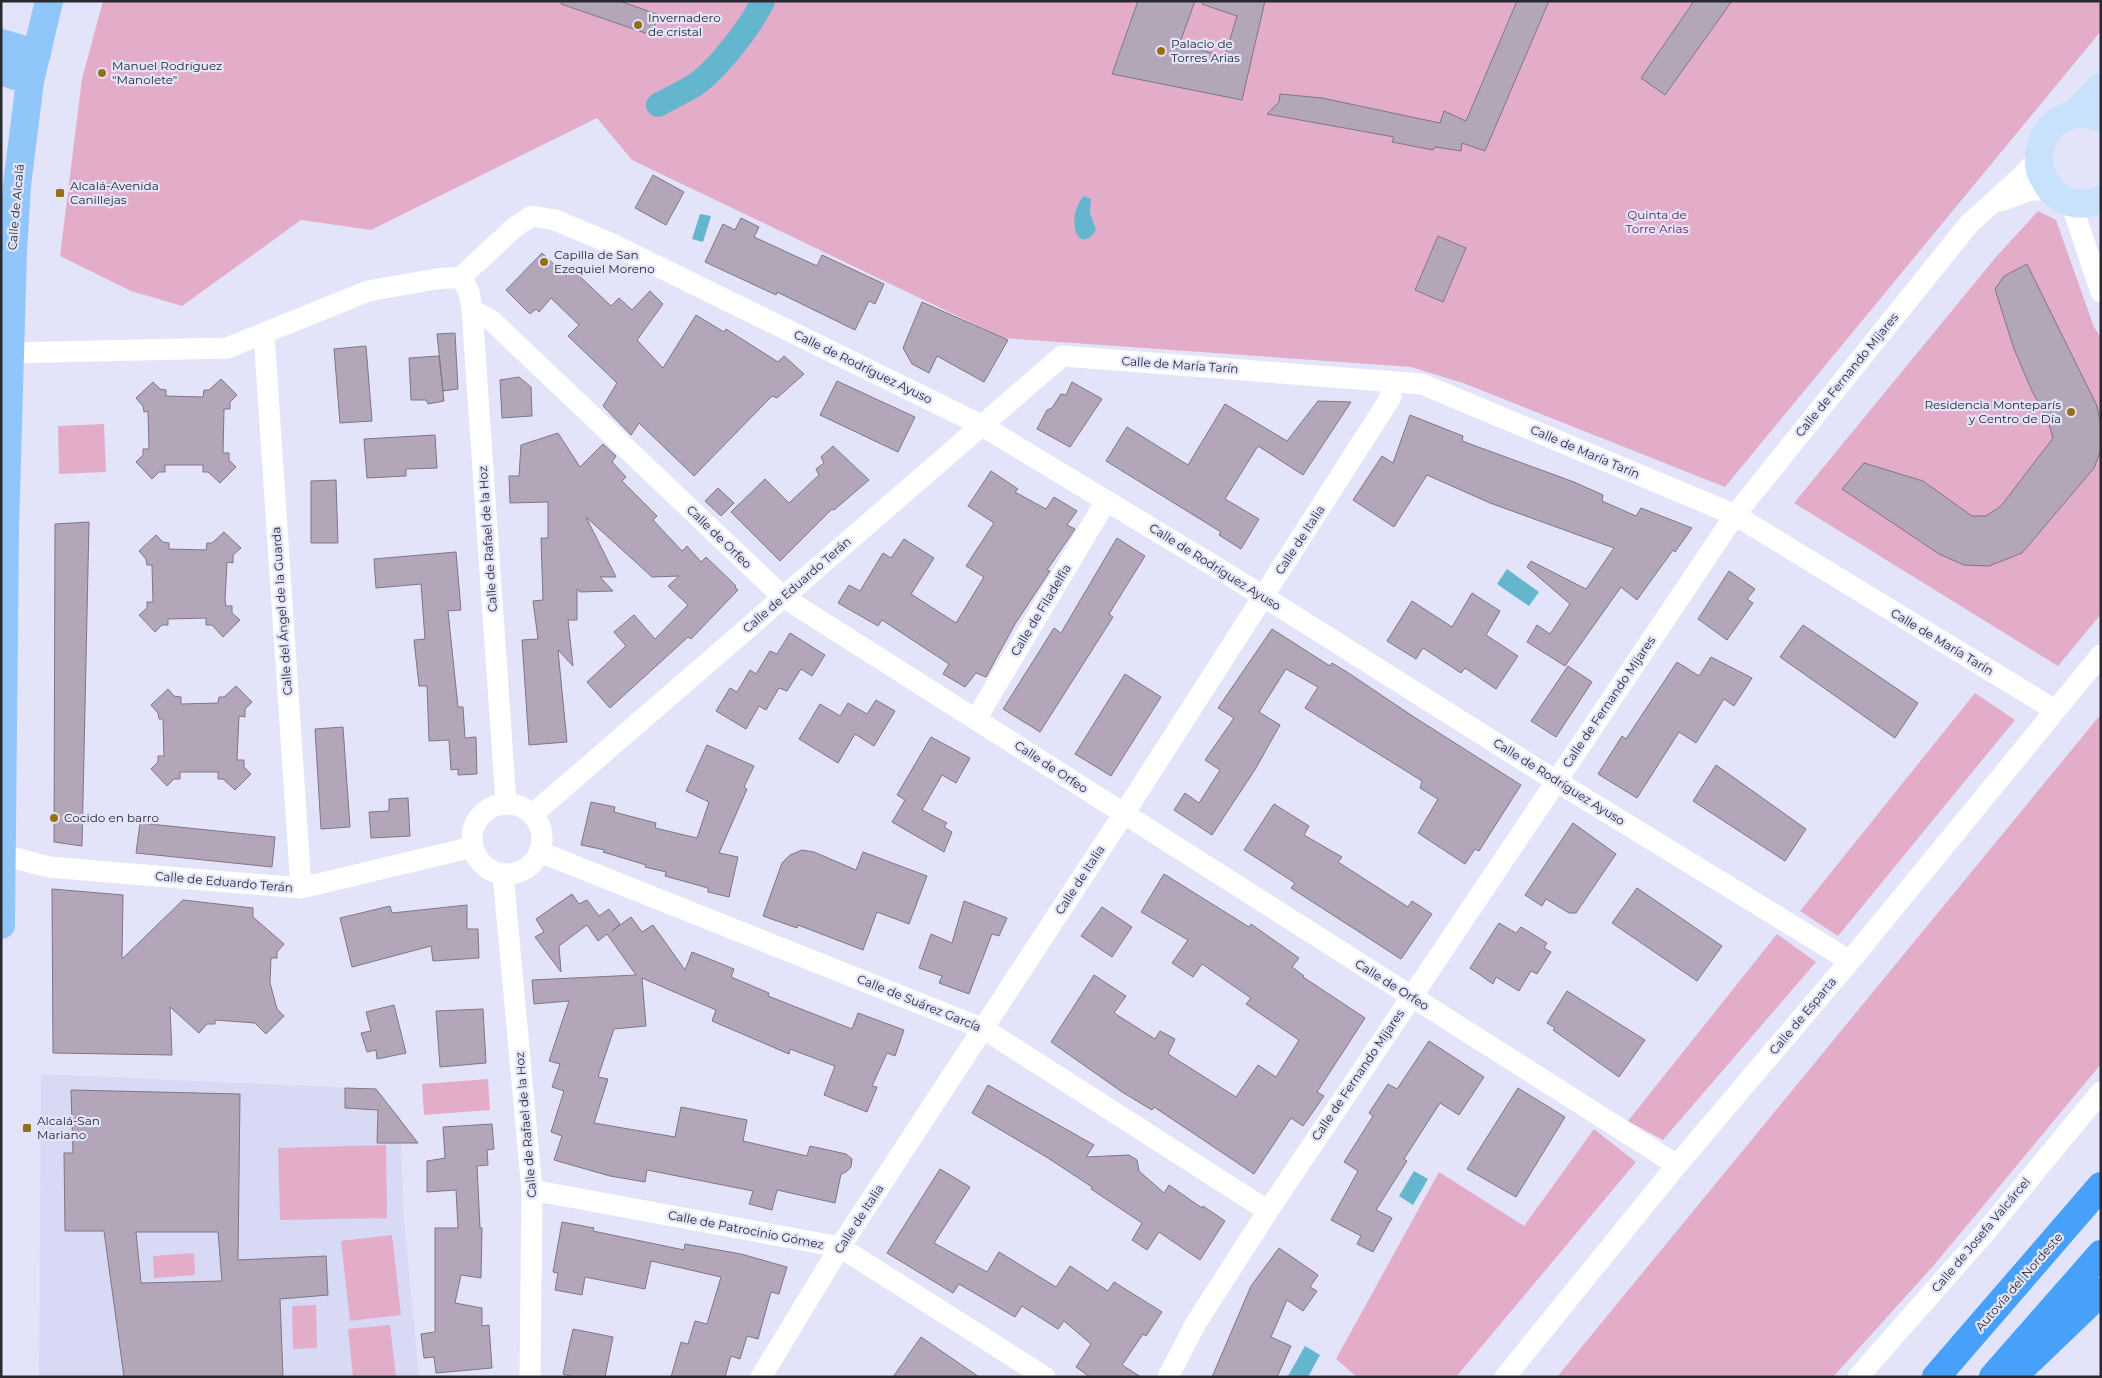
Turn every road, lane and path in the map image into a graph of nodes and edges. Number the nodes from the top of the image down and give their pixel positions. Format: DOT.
graph roads {
  1 [pos="49,1"];
  2 [pos="1,43"];
  3 [pos="37,54"];
  4 [pos="1,71"];
  5 [pos="30,81"];
  6 [pos="2101,87"];
  7 [pos="2074,114"];
  8 [pos="2101,118"];
  9 [pos="2039,157"];
  10 [pos="2061,197"];
  11 [pos="2101,199"];
  12 [pos="1989,205"];
  13 [pos="461,277"];
  14 [pos="2101,292"];
  15 [pos="472,310"];
  16 [pos="264,334"];
  17 [pos="8,353"];
  18 [pos="1062,356"];
  19 [pos="1390,381"];
  20 [pos="981,425"];
  21 [pos="1106,501"];
  22 [pos="1735,515"];
  23 [pos="1264,597"];
  24 [pos="783,598"];
  25 [pos="3,647"];
  26 [pos="2101,654"];
  27 [pos="2055,710"];
  28 [pos="976,719"];
  29 [pos="1556,781"];
  30 [pos="506,803"];
  31 [pos="533,814"];
  32 [pos="1124,814"];
  33 [pos="472,847"];
  34 [pos="540,852"];
  35 [pos="3,855"];
  36 [pos="503,874"];
  37 [pos="301,888"];
  38 [pos="1,925"];
  39 [pos="1850,961"];
  40 [pos="1410,996"];
  41 [pos="984,1029"];
  42 [pos="2101,1092"];
  43 [pos="1677,1165"];
  44 [pos="2101,1186"];
  45 [pos="532,1190"];
  46 [pos="1268,1211"];
  47 [pos="840,1247"];
  48 [pos="2101,1254"];
  49 [pos="2101,1292"];
  50 [pos="530,1377"];
  51 [pos="761,1377"];
  52 [pos="1045,1377"];
  53 [pos="1168,1377"];
  54 [pos="1505,1377"];
  55 [pos="1858,1377"];
  56 [pos="1936,1377"];
  57 [pos="1993,1377"];
  58 [pos="2013,1377"];
  1 -- 3 [label="main road, Calle de Alcalá"];
  2 -- 3 [label="main road"];
  3 -- 5 [label="main road, Calle de Alcalá"];
  4 -- 5 [label="main road"];
  5 -- 17 [label="main road, Calle de Alcalá"];
  6 -- 7 [label="street"];
  7 -- 8 [label="street"];
  7 -- 9 [label="street"];
  9 -- 10 [label="street"];
  9 -- 12 [label="street, Calle de Fernando Mijares"];
  10 -- 11 [label="street"];
  10 -- 12 [label="street, Calle de Fernando Mijares"];
  10 -- 14 [label="street"];
  12 -- 22 [label="street, Calle de Fernando Mijares"];
  13 -- 15 [label="street, Calle de Rafael de la Hoz"];
  13 -- 16 [label="street"];
  13 -- 20 [label="street, Calle de Rodríguez Ayuso"];
  15 -- 24 [label="street, Calle de Orfeo"];
  15 -- 30 [label="street, Calle de Rafael de la Hoz"];
  16 -- 17 [label="street"];
  16 -- 37 [label="street, Calle del Ángel de la Guarda"];
  17 -- 25 [label="main road, Calle de Alcalá"];
  18 -- 19 [label="street, Calle de María Tarín"];
  18 -- 20 [label="street, Calle de Eduardo Terán"];
  19 -- 22 [label="street, Calle de María Tarín"];
  19 -- 23 [label="street, Calle de Italia"];
  20 -- 21 [label="street, Calle de Rodríguez Ayuso"];
  20 -- 24 [label="street, Calle de Eduardo Terán"];
  21 -- 23 [label="street, Calle de Rodríguez Ayuso"];
  21 -- 28 [label="street, Calle de Filadelfia"];
  22 -- 27 [label="street, Calle de María Tarín"];
  22 -- 29 [label="street, Calle de Fernando Mijares"];
  23 -- 29 [label="street, Calle de Rodríguez Ayuso"];
  23 -- 32 [label="street, Calle de Italia"];
  24 -- 28 [label="street, Calle de Orfeo"];
  24 -- 31 [label="street, Calle de Eduardo Terán"];
  25 -- 35 [label="main road, Calle de Alcalá"];
  26 -- 27 [label="street, Calle de Esparta"];
  27 -- 39 [label="street, Calle de Esparta"];
  28 -- 32 [label="street, Calle de Orfeo"];
  29 -- 39 [label="street, Calle de Rodríguez Ayuso"];
  29 -- 40 [label="street, Calle de Fernando Mijares"];
  30 -- 31 [label="street"];
  30 -- 33 [label="street"];
  31 -- 34 [label="street"];
  32 -- 40 [label="street, Calle de Orfeo"];
  32 -- 41 [label="street, Calle de Italia"];
  33 -- 36 [label="street"];
  33 -- 37 [label="street, Calle de Eduardo Terán"];
  34 -- 36 [label="street"];
  34 -- 41 [label="street, Calle de Suárez García"];
  35 -- 37 [label="street, Calle de Eduardo Terán"];
  35 -- 38 [label="main road, Calle de Alcalá"];
  36 -- 45 [label="street, Calle de Rafael de la Hoz"];
  39 -- 43 [label="street, Calle de Esparta"];
  40 -- 43 [label="street, Calle de Orfeo"];
  40 -- 46 [label="street, Calle de Fernando Mijares"];
  41 -- 46 [label="street, Calle de Suárez García"];
  41 -- 47 [label="street, Calle de Italia"];
  42 -- 55 [label="street, Calle de Josefa Valcárcel"];
  43 -- 54 [label="street, Calle de Esparta"];
  44 -- 56 [label="highway, Autovía del Nordeste"];
  45 -- 47 [label="street, Calle de Patrocinio Gómez"];
  45 -- 50 [label="street, Calle de Rafael de la Hoz"];
  46 -- 53 [label="street, Calle de Fernando Mijares"];
  47 -- 51 [label="street, Calle de Italia"];
  47 -- 52 [label="street, Calle de Patrocinio Gómez"];
  48 -- 57 [label="highway"];
  49 -- 58 [label="highway"];
}
